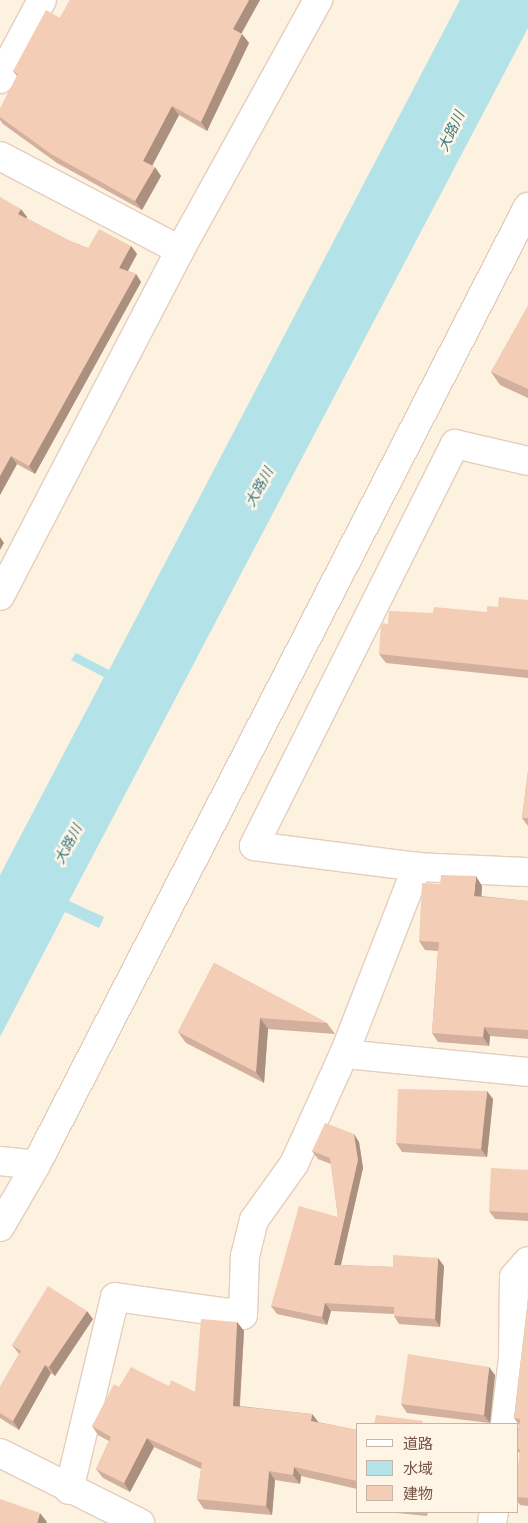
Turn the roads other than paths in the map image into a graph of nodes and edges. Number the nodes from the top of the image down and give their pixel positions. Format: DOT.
graph roads {
  1 [pos="42,0"];
  2 [pos="318,0"];
  3 [pos="0,79"];
  4 [pos="0,156"];
  5 [pos="528,207"];
  6 [pos="180,250"];
  7 [pos="528,461"];
  8 [pos="0,596"];
  9 [pos="417,867"];
  10 [pos="528,872"];
  11 [pos="344,1054"];
  12 [pos="528,1072"];
  13 [pos="0,1161"];
  14 [pos="36,1165"];
  15 [pos="0,1227"];
  16 [pos="528,1261"];
  17 [pos="505,1423"];
  18 [pos="0,1453"];
  19 [pos="69,1490"];
  20 [pos="140,1523"];
  1 -- 3 [label="street"];
  2 -- 6 [label="street"];
  4 -- 6 [label="street"];
  5 -- 14 [label="street"];
  6 -- 8 [label="street"];
  7 -- 9 [label="street"];
  9 -- 10 [label="street"];
  9 -- 11 [label="street"];
  11 -- 12 [label="street"];
  11 -- 19 [label="street"];
  13 -- 14 [label="street"];
  14 -- 15 [label="street"];
  16 -- 17 [label="street"];
  18 -- 19 [label="street"];
  19 -- 20 [label="street"];
}
